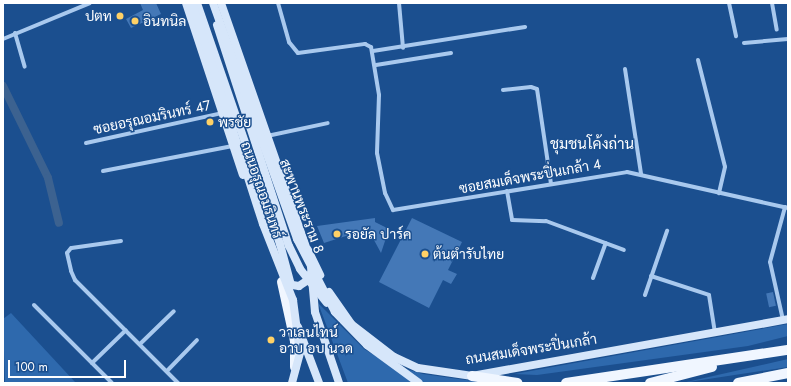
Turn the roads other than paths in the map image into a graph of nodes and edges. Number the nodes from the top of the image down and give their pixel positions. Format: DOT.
graph roads {
  1 [pos="90,3"];
  2 [pos="186,3"];
  3 [pos="192,3"];
  4 [pos="197,3"];
  5 [pos="212,3"];
  6 [pos="221,3"];
  7 [pos="278,3"];
  8 [pos="399,3"];
  9 [pos="729,3"];
  10 [pos="772,3"];
  11 [pos="525,27"];
  12 [pos="777,30"];
  13 [pos="16,33"];
  14 [pos="736,36"];
  15 [pos="3,39"];
  16 [pos="788,39"];
  17 [pos="744,43"];
  18 [pos="403,48"];
  19 [pos="373,51"];
  20 [pos="450,53"];
  21 [pos="698,60"];
  22 [pos="376,65"];
  23 [pos="25,67"];
  24 [pos="625,69"];
  25 [pos="503,90"];
  26 [pos="222,113"];
  27 [pos="328,123"];
  28 [pos="267,136"];
  29 [pos="86,143"];
  30 [pos="234,146"];
  31 [pos="103,171"];
  32 [pos="641,174"];
  33 [pos="551,184"];
  34 [pos="507,191"];
  35 [pos="719,193"];
  36 [pos="786,208"];
  37 [pos="667,231"];
  38 [pos="121,241"];
  39 [pos="606,243"];
  40 [pos="308,250"];
  41 [pos="624,250"];
  42 [pos="312,272"];
  43 [pos="651,276"];
  44 [pos="593,278"];
  45 [pos="282,282"];
  46 [pos="645,295"];
  47 [pos="293,300"];
  48 [pos="34,305"];
  49 [pos="174,310"];
  50 [pos="334,312"];
  51 [pos="786,320"];
  52 [pos="126,330"];
  53 [pos="714,332"];
  54 [pos="197,340"];
  55 [pos="140,344"];
  56 [pos="788,349"];
  57 [pos="730,361"];
  58 [pos="92,363"];
  59 [pos="167,371"];
  60 [pos="788,373"];
  61 [pos="472,376"];
  62 [pos="112,383"];
  63 [pos="178,383"];
  64 [pos="292,383"];
  65 [pos="319,383"];
  66 [pos="339,383"];
  67 [pos="419,383"];
  68 [pos="517,383"];
  69 [pos="566,383"];
  70 [pos="650,383"];
  71 [pos="738,383"];
  1 -- 13 [label="street"];
  2 -- 26 [label="main road, ถนนอรุณอมรินทร์"];
  3 -- 47 [label="main road, bridge"];
  4 -- 47 [label="main road, bridge"];
  5 -- 50 [label="main road, สะพานพระราม 8, bridge"];
  5 -- 50 [label="main road, bridge"];
  6 -- 28 [label="main road, ถนนอรุณอมรินทร์"];
  7 -- 19 [label="street"];
  8 -- 18 [label="street"];
  9 -- 14 [label="street"];
  10 -- 12 [label="street"];
  11 -- 18 [label="street"];
  13 -- 15 [label="street"];
  13 -- 23 [label="street"];
  16 -- 17 [label="street"];
  18 -- 19 [label="street"];
  19 -- 22 [label="street"];
  20 -- 22 [label="street"];
  21 -- 35 [label="street"];
  22 -- 34 [label="street, ซอยสมเด็จพระปิ่นเกล้า 4"];
  24 -- 32 [label="street"];
  25 -- 33 [label="street"];
  26 -- 29 [label="street, ซอยอรุณอมรินทร์ 47"];
  26 -- 30 [label="main road, ถนนอรุณอมรินทร์"];
  27 -- 28 [label="street"];
  28 -- 40 [label="main road, ถนนอรุณอมรินทร์"];
  30 -- 31 [label="street"];
  30 -- 45 [label="main road, ถนนอรุณอมรินทร์"];
  32 -- 33 [label="street, ซอยสมเด็จพระปิ่นเกล้า 4"];
  32 -- 35 [label="street, ซอยสมเด็จพระปิ่นเกล้า 4"];
  33 -- 34 [label="street, ซอยสมเด็จพระปิ่นเกล้า 4"];
  34 -- 39 [label="street"];
  35 -- 36 [label="street, ซอยสมเด็จพระปิ่นเกล้า 4"];
  36 -- 51 [label="street"];
  37 -- 43 [label="street"];
  38 -- 52 [label="street"];
  39 -- 41 [label="street"];
  39 -- 44 [label="street"];
  40 -- 42 [label="main road, ถนนอรุณอมรินทร์"];
  40 -- 61 [label="main road, ถนนสมเด็จพระปิ่นเกล้า"];
  42 -- 45 [label="main road"];
  42 -- 66 [label="main road, ถนนอรุณอมรินทร์"];
  43 -- 46 [label="street"];
  43 -- 53 [label="street"];
  45 -- 64 [label="main road"];
  45 -- 65 [label="main road, ถนนอรุณอมรินทร์"];
  47 -- 64 [label="main road, bridge"];
  48 -- 58 [label="street"];
  49 -- 55 [label="street"];
  50 -- 67 [label="main road, สะพานพระราม 8, bridge"];
  51 -- 53 [label="main road, ถนนสมเด็จพระปิ่นเกล้า"];
  52 -- 55 [label="street"];
  52 -- 58 [label="street"];
  53 -- 61 [label="main road, ถนนสมเด็จพระปิ่นเกล้า"];
  54 -- 59 [label="street"];
  55 -- 59 [label="street"];
  56 -- 57 [label="main road"];
  57 -- 69 [label="main road"];
  57 -- 70 [label="main road"];
  58 -- 62 [label="street"];
  59 -- 63 [label="street"];
  60 -- 71 [label="main road"];
  61 -- 68 [label="main road"];
}
